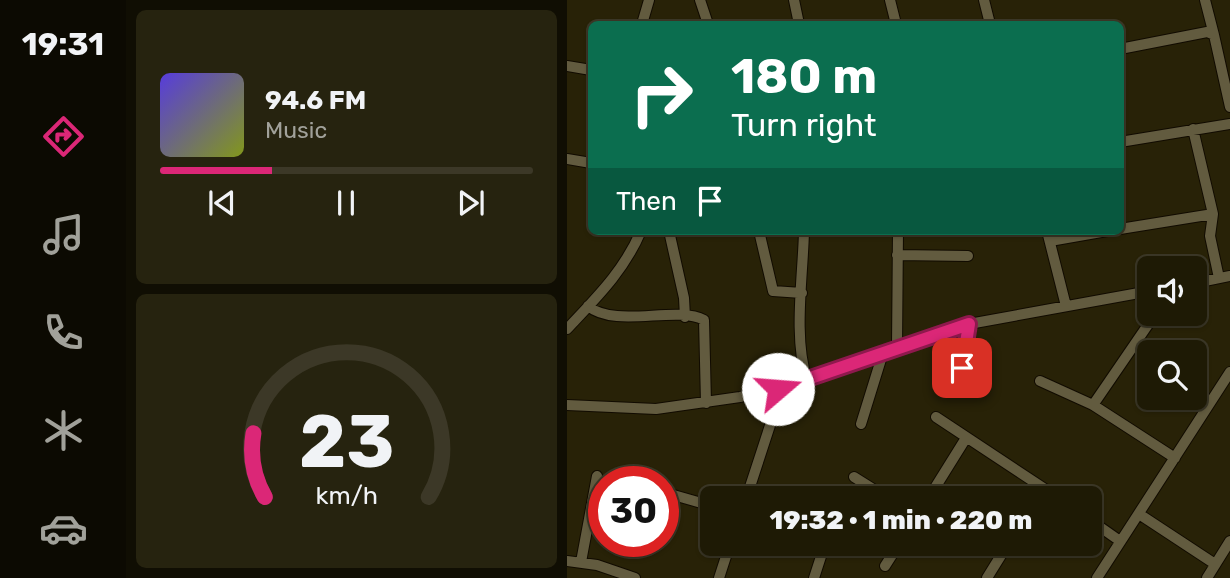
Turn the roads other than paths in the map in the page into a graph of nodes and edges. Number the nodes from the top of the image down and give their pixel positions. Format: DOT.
graph roads {
  1 [pos="649,0"];
  2 [pos="700,0"];
  3 [pos="794,0"];
  4 [pos="890,0"];
  5 [pos="983,0"];
  6 [pos="1205,0"];
  7 [pos="643,21"];
  8 [pos="707,21"];
  9 [pos="798,21"];
  10 [pos="896,21"];
  11 [pos="989,21"];
  12 [pos="1214,35"];
  13 [pos="1124,49"];
  14 [pos="567,66"];
  15 [pos="588,70"];
  16 [pos="1230,107"];
  17 [pos="1230,124"];
  18 [pos="1193,129"];
  19 [pos="1124,141"];
  20 [pos="567,159"];
  21 [pos="588,162"];
  22 [pos="1213,214"];
  23 [pos="1124,228"];
  24 [pos="639,235"];
  25 [pos="670,235"];
  26 [pos="759,235"];
  27 [pos="804,235"];
  28 [pos="898,235"];
  29 [pos="1048,236"];
  30 [pos="897,255"];
  31 [pos="968,256"];
  32 [pos="1225,277"];
  33 [pos="1207,281"];
  34 [pos="802,293"];
  35 [pos="1137,293"];
  36 [pos="588,306"];
  37 [pos="1066,306"];
  38 [pos="685,317"];
  39 [pos="969,324"];
  40 [pos="1147,326"];
  41 [pos="567,329"];
  42 [pos="897,347"];
  43 [pos="883,353"];
  44 [pos="1230,372"];
  45 [pos="807,380"];
  46 [pos="1040,381"];
  47 [pos="778,389"];
  48 [pos="958,390"];
  49 [pos="706,403"];
  50 [pos="567,405"];
  51 [pos="1093,405"];
  52 [pos="936,417"];
  53 [pos="861,424"];
  54 [pos="966,438"];
  55 [pos="1175,458"];
  56 [pos="854,477"];
  57 [pos="750,486"];
  58 [pos="868,486"];
  59 [pos="936,486"];
  60 [pos="1033,486"];
  61 [pos="679,497"];
  62 [pos="700,503"];
  63 [pos="1139,514"];
  64 [pos="588,524"];
  65 [pos="1102,528"];
  66 [pos="1121,541"];
  67 [pos="1230,541"];
  68 [pos="726,556"];
  69 [pos="821,556"];
  70 [pos="891,556"];
  71 [pos="1001,556"];
  72 [pos="567,561"];
  73 [pos="581,562"];
  74 [pos="1215,564"];
  75 [pos="885,566"];
  76 [pos="635,578"];
  77 [pos="719,578"];
  78 [pos="814,578"];
  79 [pos="987,578"];
  80 [pos="1097,578"];
  81 [pos="1207,578"];
  1 -- 7 [label="street"];
  2 -- 8 [label="street"];
  3 -- 9 [label="street"];
  4 -- 10 [label="street"];
  5 -- 11 [label="street"];
  6 -- 12 [label="street"];
  12 -- 13 [label="street"];
  12 -- 16 [label="street"];
  14 -- 15 [label="street"];
  17 -- 18 [label="street"];
  18 -- 19 [label="street"];
  18 -- 22 [label="street"];
  20 -- 21 [label="street"];
  22 -- 23 [label="street"];
  22 -- 32 [label="street"];
  24 -- 36 [label="street"];
  25 -- 38 [label="street"];
  26 -- 34 [label="street"];
  27 -- 34 [label="street"];
  28 -- 30 [label="street"];
  29 -- 37 [label="street"];
  30 -- 31 [label="street"];
  30 -- 42 [label="street"];
  32 -- 33 [label="street"];
  34 -- 45 [label="street"];
  35 -- 37 [label="street"];
  36 -- 38 [label="street"];
  36 -- 41 [label="street"];
  37 -- 39 [label="street"];
  38 -- 49 [label="street"];
  39 -- 42 [label="street"];
  39 -- 48 [label="street"];
  40 -- 51 [label="street"];
  42 -- 43 [label="street"];
  43 -- 45 [label="street"];
  43 -- 53 [label="street"];
  44 -- 55 [label="street"];
  45 -- 47 [label="street"];
  46 -- 51 [label="street"];
  47 -- 49 [label="street"];
  47 -- 57 [label="street"];
  49 -- 50 [label="street"];
  51 -- 55 [label="street"];
  52 -- 54 [label="street"];
  54 -- 59 [label="street"];
  54 -- 60 [label="street"];
  55 -- 63 [label="street"];
  56 -- 58 [label="street"];
  61 -- 62 [label="street"];
  63 -- 66 [label="street"];
  63 -- 74 [label="street"];
  64 -- 73 [label="street"];
  65 -- 66 [label="street"];
  66 -- 80 [label="street"];
  67 -- 74 [label="street"];
  68 -- 77 [label="street"];
  69 -- 78 [label="street"];
  70 -- 75 [label="street"];
  71 -- 79 [label="street"];
  72 -- 73 [label="street"];
  73 -- 76 [label="street"];
  74 -- 81 [label="street"];
}
